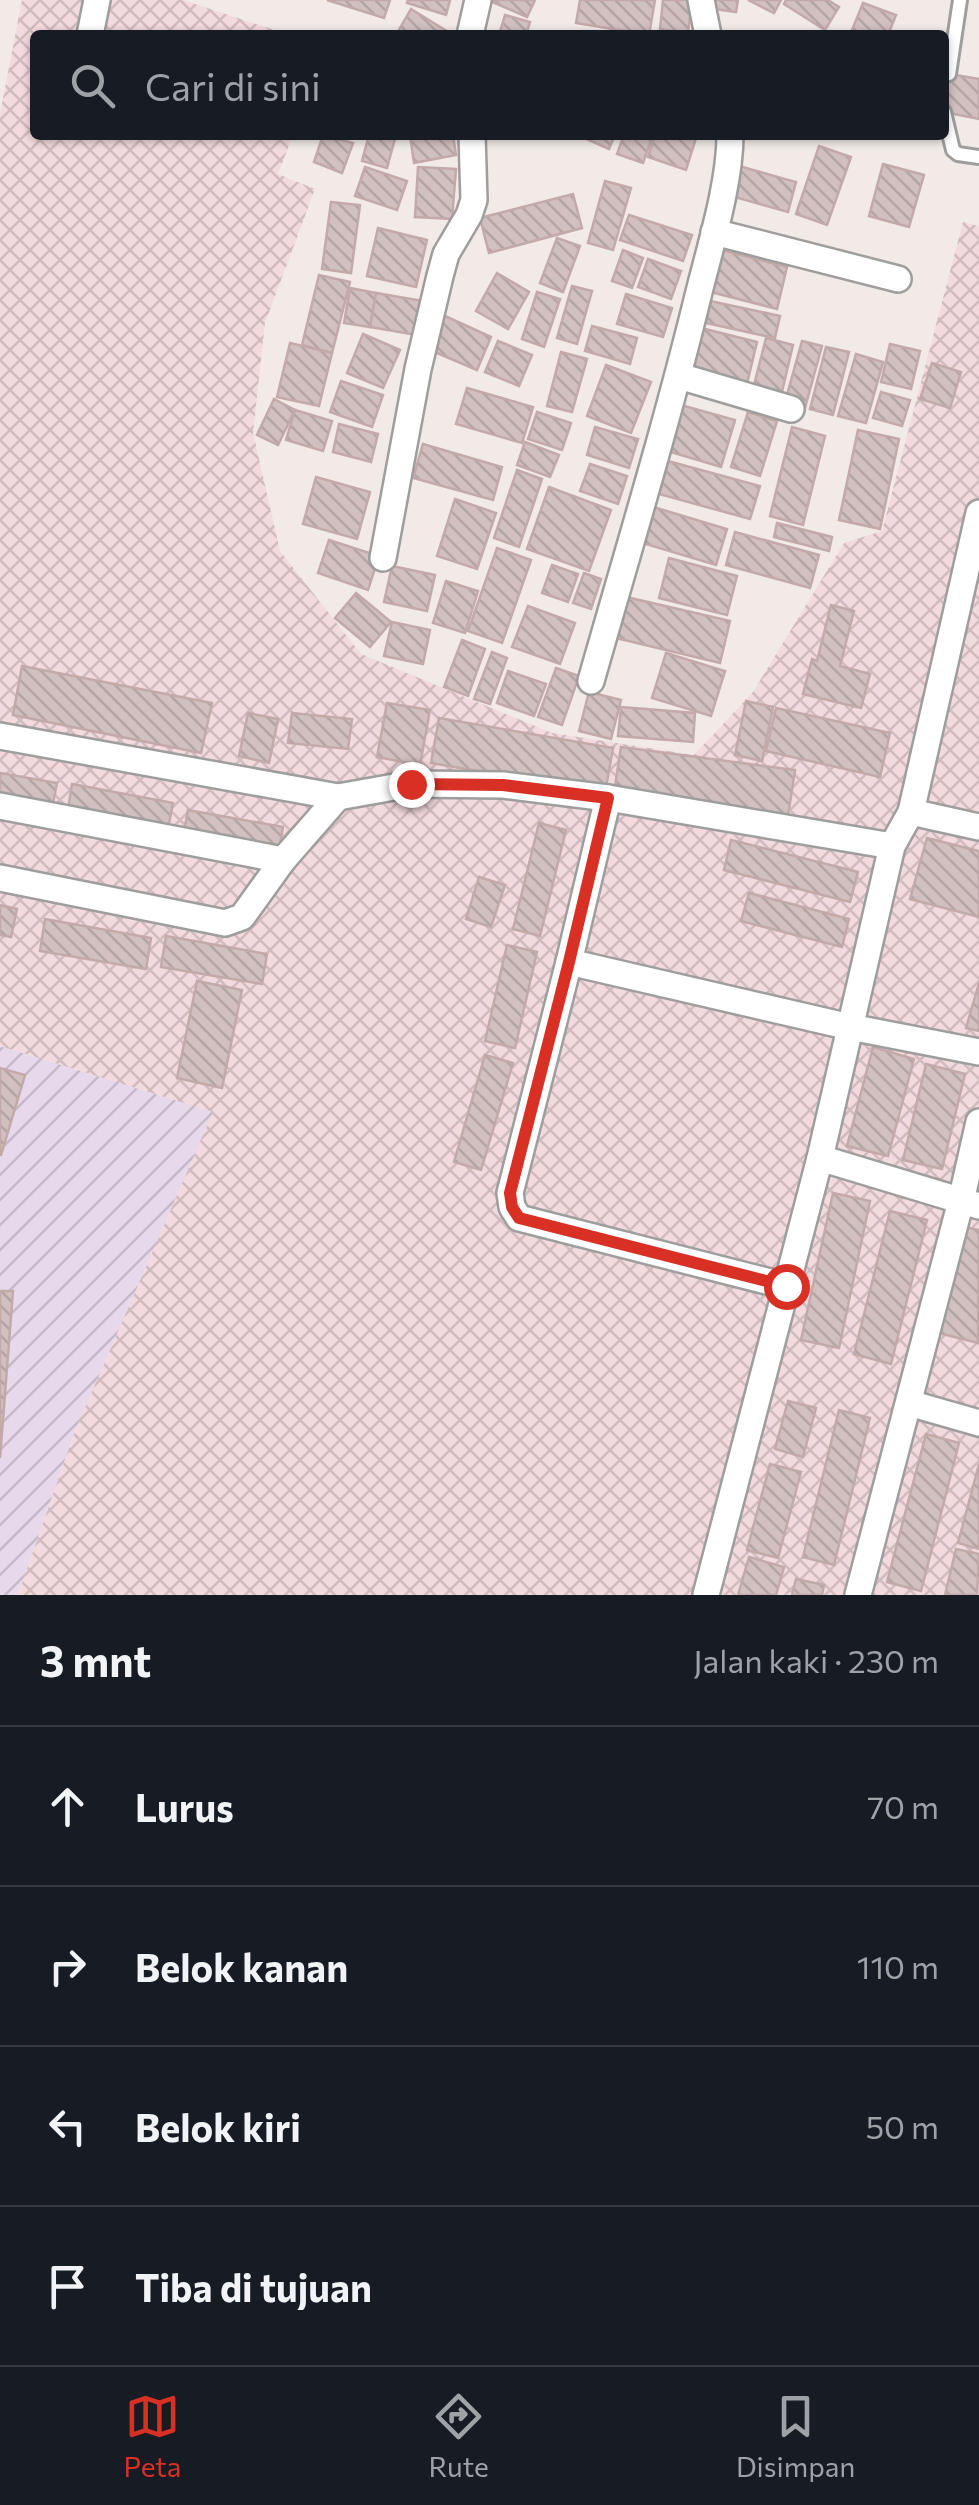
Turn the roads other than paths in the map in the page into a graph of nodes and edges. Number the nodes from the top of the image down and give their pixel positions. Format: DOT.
graph roads {
  1 [pos="97,0"];
  2 [pos="478,0"];
  3 [pos="701,0"];
  4 [pos="960,0"];
  5 [pos="91,30"];
  6 [pos="471,30"];
  7 [pos="707,30"];
  8 [pos="949,74"];
  9 [pos="949,133"];
  10 [pos="472,140"];
  11 [pos="730,140"];
  12 [pos="979,157"];
  13 [pos="714,232"];
  14 [pos="898,279"];
  15 [pos="678,376"];
  16 [pos="791,410"];
  17 [pos="979,514"];
  18 [pos="384,558"];
  19 [pos="591,681"];
  20 [pos="0,736"];
  21 [pos="338,798"];
  22 [pos="608,798"];
  23 [pos="0,806"];
  24 [pos="911,812"];
  25 [pos="979,827"];
  26 [pos="892,846"];
  27 [pos="283,860"];
  28 [pos="0,878"];
  29 [pos="569,962"];
  30 [pos="850,1027"];
  31 [pos="979,1052"];
  32 [pos="979,1122"];
  33 [pos="820,1158"];
  34 [pos="970,1203"];
  35 [pos="786,1286"];
  36 [pos="908,1403"];
  37 [pos="979,1423"];
  38 [pos="706,1595"];
  39 [pos="858,1595"];
  1 -- 5 [label="street"];
  2 -- 6 [label="street"];
  3 -- 7 [label="street"];
  4 -- 8 [label="lane"];
  9 -- 12 [label="lane"];
  10 -- 18 [label="street"];
  11 -- 13 [label="street"];
  13 -- 14 [label="street"];
  13 -- 15 [label="street"];
  15 -- 16 [label="street"];
  15 -- 19 [label="street"];
  17 -- 24 [label="street"];
  20 -- 21 [label="street"];
  21 -- 22 [label="street"];
  21 -- 27 [label="street"];
  22 -- 26 [label="street"];
  22 -- 29 [label="street"];
  23 -- 27 [label="street"];
  24 -- 25 [label="street"];
  24 -- 26 [label="street"];
  26 -- 30 [label="street"];
  27 -- 28 [label="street"];
  29 -- 30 [label="street"];
  29 -- 35 [label="street"];
  30 -- 31 [label="street"];
  30 -- 33 [label="street"];
  32 -- 34 [label="street"];
  33 -- 34 [label="street"];
  33 -- 35 [label="street"];
  34 -- 36 [label="street"];
  35 -- 38 [label="street"];
  36 -- 37 [label="street"];
  36 -- 39 [label="street"];
}
